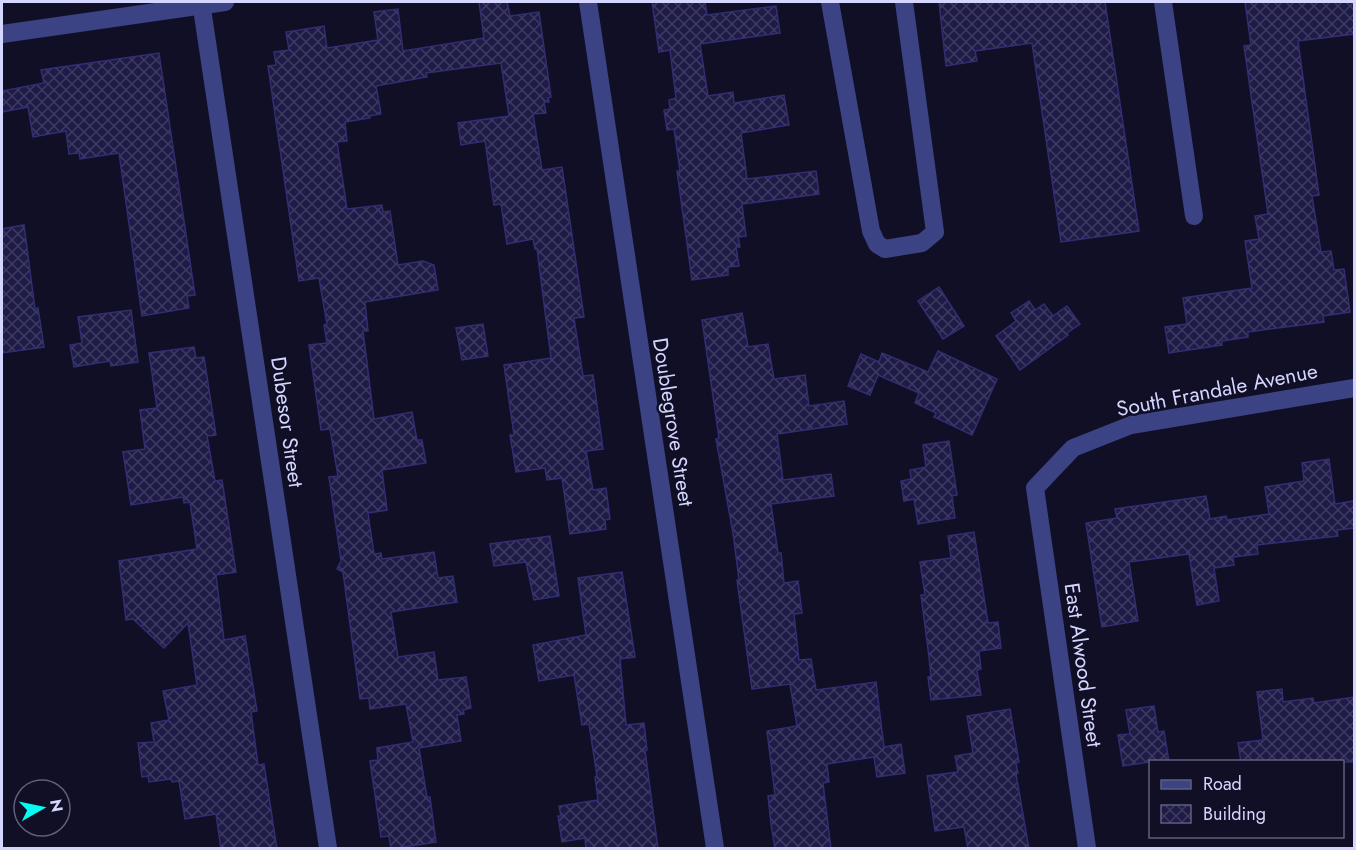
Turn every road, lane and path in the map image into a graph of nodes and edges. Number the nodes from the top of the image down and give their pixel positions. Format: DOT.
graph roads {
  1 [pos="225,2"];
  2 [pos="588,2"];
  3 [pos="830,2"];
  4 [pos="904,2"];
  5 [pos="1162,2"];
  6 [pos="202,3"];
  7 [pos="2,34"];
  8 [pos="1194,216"];
  9 [pos="1354,388"];
  10 [pos="1035,488"];
  11 [pos="328,849"];
  12 [pos="715,849"];
  13 [pos="1087,849"];
  1 -- 6 [label="street"];
  2 -- 12 [label="street, Doublegrove Street"];
  3 -- 4 [label="street"];
  5 -- 8 [label="street"];
  6 -- 7 [label="street"];
  6 -- 11 [label="street, Dubesor Street"];
  9 -- 10 [label="street, South Frandale Avenue"];
  10 -- 13 [label="street, East Alwood Street"];
}
